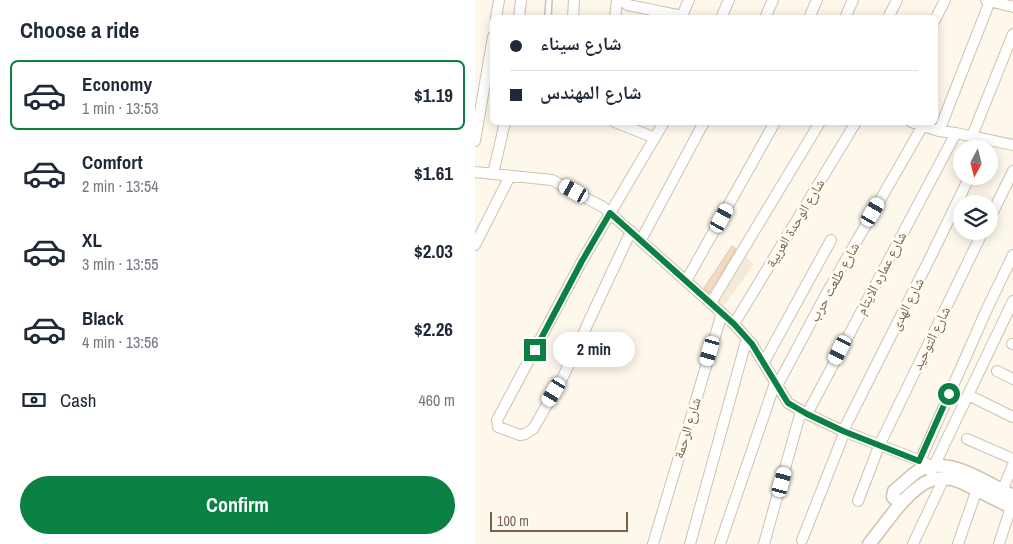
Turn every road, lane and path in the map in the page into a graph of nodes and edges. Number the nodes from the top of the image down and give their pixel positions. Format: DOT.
graph roads {
  1 [pos="499,0"];
  2 [pos="521,0"];
  3 [pos="549,0"];
  4 [pos="574,0"];
  5 [pos="618,0"];
  6 [pos="689,0"];
  7 [pos="729,0"];
  8 [pos="773,0"];
  9 [pos="817,0"];
  10 [pos="853,0"];
  11 [pos="897,0"];
  12 [pos="945,0"];
  13 [pos="987,1"];
  14 [pos="1007,4"];
  15 [pos="496,15"];
  16 [pos="519,15"];
  17 [pos="548,15"];
  18 [pos="573,15"];
  19 [pos="616,15"];
  20 [pos="672,15"];
  21 [pos="682,15"];
  22 [pos="722,15"];
  23 [pos="766,15"];
  24 [pos="810,15"];
  25 [pos="846,15"];
  26 [pos="890,15"];
  27 [pos="938,15"];
  28 [pos="1013,34"];
  29 [pos="490,54"];
  30 [pos="504,125"];
  31 [pos="622,125"];
  32 [pos="662,125"];
  33 [pos="702,125"];
  34 [pos="773,125"];
  35 [pos="818,125"];
  36 [pos="854,125"];
  37 [pos="922,126"];
  38 [pos="939,131"];
  39 [pos="956,133"];
  40 [pos="972,136"];
  41 [pos="655,138"];
  42 [pos="978,140"];
  43 [pos="475,141"];
  44 [pos="1012,141"];
  45 [pos="998,143"];
  46 [pos="1013,171"];
  47 [pos="475,172"];
  48 [pos="493,174"];
  49 [pos="510,176"];
  50 [pos="966,185"];
  51 [pos="998,202"];
  52 [pos="610,213"];
  53 [pos="631,231"];
  54 [pos="641,240"];
  55 [pos="831,240"];
  56 [pos="979,240"];
  57 [pos="475,245"];
  58 [pos="1013,255"];
  59 [pos="686,281"];
  60 [pos="1013,301"];
  61 [pos="711,303"];
  62 [pos="722,313"];
  63 [pos="734,324"];
  64 [pos="747,338"];
  65 [pos="764,362"];
  66 [pos="997,371"];
  67 [pos="1013,379"];
  68 [pos="776,384"];
  69 [pos="968,396"];
  70 [pos="804,413"];
  71 [pos="1013,416"];
  72 [pos="844,431"];
  73 [pos="967,438"];
  74 [pos="879,446"];
  75 [pos="1013,460"];
  76 [pos="928,464"];
  77 [pos="1013,465"];
  78 [pos="937,479"];
  79 [pos="977,489"];
  80 [pos="1010,500"];
  81 [pos="858,501"];
  82 [pos="901,504"];
  83 [pos="802,540"];
  84 [pos="653,544"];
  85 [pos="690,544"];
  86 [pos="720,544"];
  87 [pos="764,544"];
  88 [pos="869,544"];
  89 [pos="913,544"];
  90 [pos="958,544"];
  91 [pos="999,544"];
  1 -- 15 [label="street"];
  2 -- 16 [label="street"];
  3 -- 17 [label="lane"];
  4 -- 18 [label="street"];
  5 -- 19 [label="street"];
  5 -- 20 [label="street"];
  6 -- 21 [label="street"];
  7 -- 22 [label="street"];
  8 -- 23 [label="street"];
  9 -- 24 [label="street"];
  10 -- 25 [label="street"];
  11 -- 26 [label="street"];
  12 -- 27 [label="street"];
  13 -- 14 [label="street"];
  13 -- 38 [label="street"];
  28 -- 40 [label="street"];
  29 -- 43 [label="street"];
  30 -- 48 [label="street"];
  31 -- 41 [label="street"];
  32 -- 41 [label="street"];
  33 -- 54 [label="street"];
  34 -- 59 [label="street"];
  35 -- 61 [label="street"];
  36 -- 63 [label="street, شارع الوحدة العربية"];
  37 -- 38 [label="street"];
  37 -- 68 [label="street, شارع طلعت حرب"];
  38 -- 39 [label="street"];
  39 -- 40 [label="street"];
  39 -- 70 [label="street, شارع عماره الايتام"];
  40 -- 42 [label="street"];
  41 -- 52 [label="street"];
  44 -- 45 [label="street"];
  46 -- 51 [label="street"];
  47 -- 48 [label="street"];
  48 -- 49 [label="street"];
  49 -- 52 [label="street"];
  49 -- 57 [label="street"];
  50 -- 72 [label="street, شارع الهدى"];
  52 -- 53 [label="street"];
  52 -- 53 [label="street"];
  53 -- 54 [label="street"];
  54 -- 59 [label="street"];
  55 -- 65 [label="street"];
  56 -- 74 [label="street, شارع التوحيد"];
  58 -- 76 [label="street"];
  59 -- 61 [label="street"];
  60 -- 69 [label="street"];
  61 -- 62 [label="street"];
  62 -- 63 [label="street"];
  62 -- 84 [label="street, شارع الرحمة"];
  63 -- 64 [label="street"];
  64 -- 65 [label="street"];
  64 -- 85 [label="street"];
  65 -- 68 [label="street"];
  66 -- 67 [label="street"];
  68 -- 70 [label="street"];
  68 -- 86 [label="street, شارع طلعت حرب"];
  69 -- 71 [label="street"];
  69 -- 76 [label="street"];
  70 -- 72 [label="street"];
  70 -- 87 [label="street, شارع عماره الايتام"];
  72 -- 74 [label="street"];
  72 -- 83 [label="street, شارع الهدى"];
  73 -- 75 [label="street"];
  74 -- 76 [label="street"];
  74 -- 81 [label="street, شارع التوحيد"];
  76 -- 78 [label="street"];
  76 -- 80 [label="street"];
  76 -- 82 [label="street"];
  77 -- 80 [label="street"];
  78 -- 79 [label="street"];
  78 -- 82 [label="street"];
  78 -- 89 [label="street"];
  79 -- 80 [label="street"];
  79 -- 90 [label="street"];
  80 -- 91 [label="street"];
  82 -- 88 [label="street"];
}
